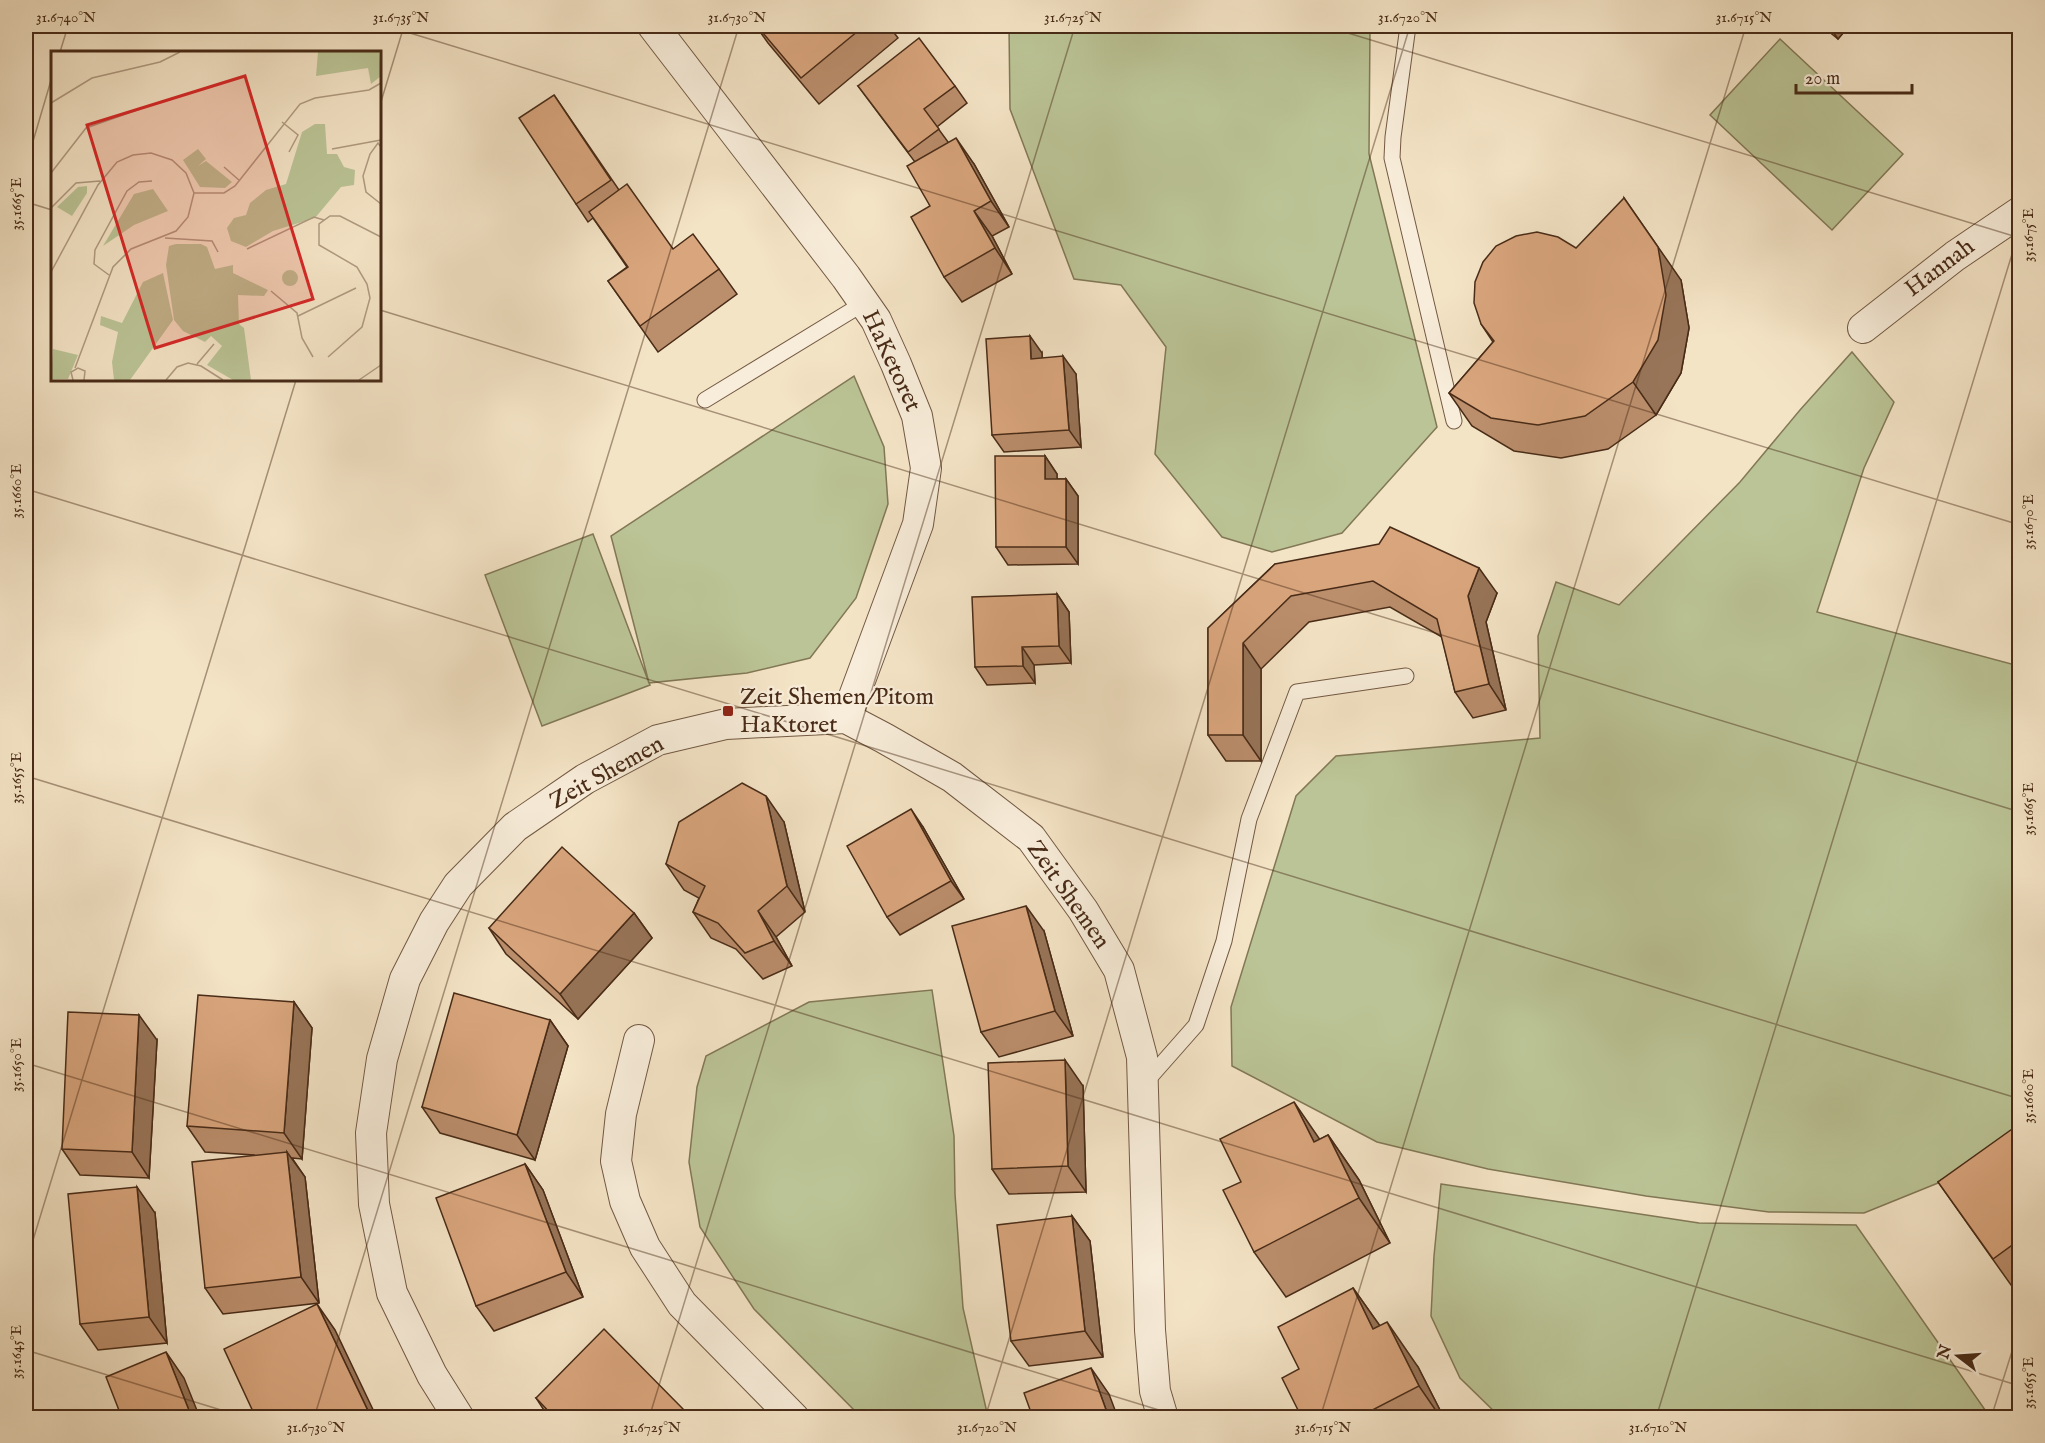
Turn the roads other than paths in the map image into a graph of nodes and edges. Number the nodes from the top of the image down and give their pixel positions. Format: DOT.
graph roads {
  1 [pos="653,26"];
  2 [pos="1408,26"];
  3 [pos="2019,212"];
  4 [pos="864,303"];
  5 [pos="1863,328"];
  6 [pos="705,400"];
  7 [pos="1454,421"];
  8 [pos="1406,676"];
  9 [pos="846,718"];
  10 [pos="639,1040"];
  11 [pos="1143,1085"];
  12 [pos="459,1418"];
  13 [pos="794,1418"];
  14 [pos="1163,1418"];
  1 -- 4 [label="street, HaKetoret"];
  2 -- 7 [label="lane"];
  3 -- 5 [label="street, Hannah"];
  4 -- 6 [label="lane"];
  4 -- 9 [label="street, HaKetoret"];
  8 -- 11 [label="lane"];
  9 -- 11 [label="street, Zeit Shemen"];
  9 -- 12 [label="street, Zeit Shemen"];
  10 -- 13 [label="street"];
  11 -- 14 [label="street, Zeit Shemen"];
}
